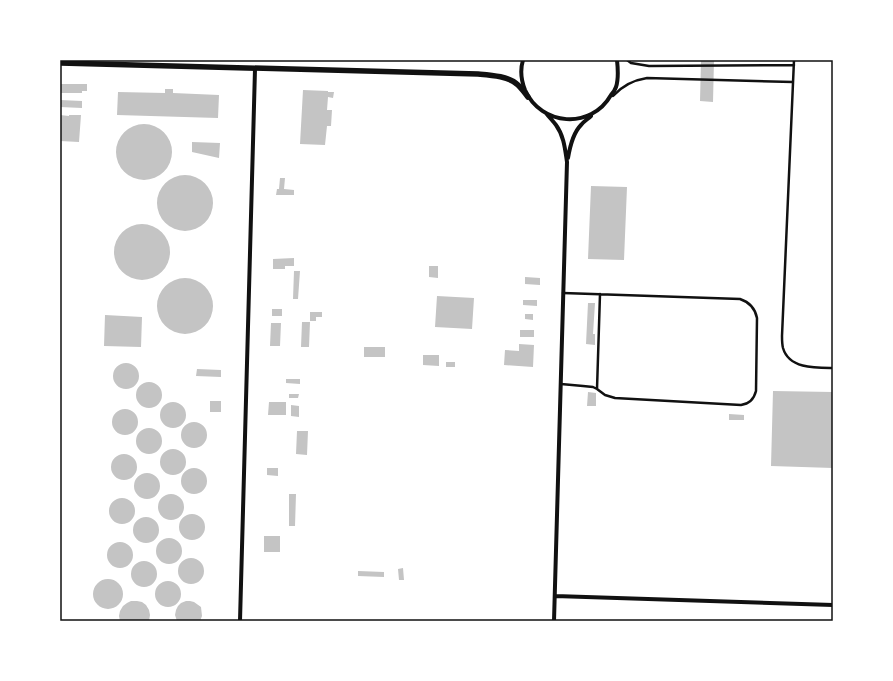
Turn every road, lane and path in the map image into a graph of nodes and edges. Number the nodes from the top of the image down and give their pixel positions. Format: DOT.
graph roads {
  1 [pos="523,60"];
  2 [pos="617,60"];
  3 [pos="627,60"];
  4 [pos="794,60"];
  5 [pos="60,63"];
  6 [pos="794,65"];
  7 [pos="255,69"];
  8 [pos="793,82"];
  9 [pos="528,97"];
  10 [pos="608,101"];
  11 [pos="546,113"];
  12 [pos="594,113"];
  13 [pos="567,162"];
  14 [pos="563,293"];
  15 [pos="600,294"];
  16 [pos="833,368"];
  17 [pos="560,384"];
  18 [pos="597,389"];
  19 [pos="555,596"];
  20 [pos="833,605"];
  21 [pos="240,621"];
  22 [pos="554,621"];
  1 -- 9 [label="street"];
  2 -- 10 [label="street"];
  3 -- 6 [label="lane"];
  4 -- 6 [label="lane"];
  5 -- 7 [label="street"];
  6 -- 8 [label="lane"];
  7 -- 9 [label="street"];
  7 -- 21 [label="street"];
  8 -- 10 [label="lane"];
  8 -- 16 [label="lane"];
  9 -- 11 [label="street"];
  10 -- 12 [label="street"];
  11 -- 12 [label="street"];
  11 -- 13 [label="street"];
  12 -- 13 [label="street"];
  13 -- 14 [label="street"];
  14 -- 15 [label="lane"];
  14 -- 17 [label="street"];
  15 -- 18 [label="lane"];
  15 -- 18 [label="lane"];
  17 -- 18 [label="lane"];
  17 -- 19 [label="street"];
  19 -- 20 [label="street"];
  19 -- 22 [label="street"];
}
